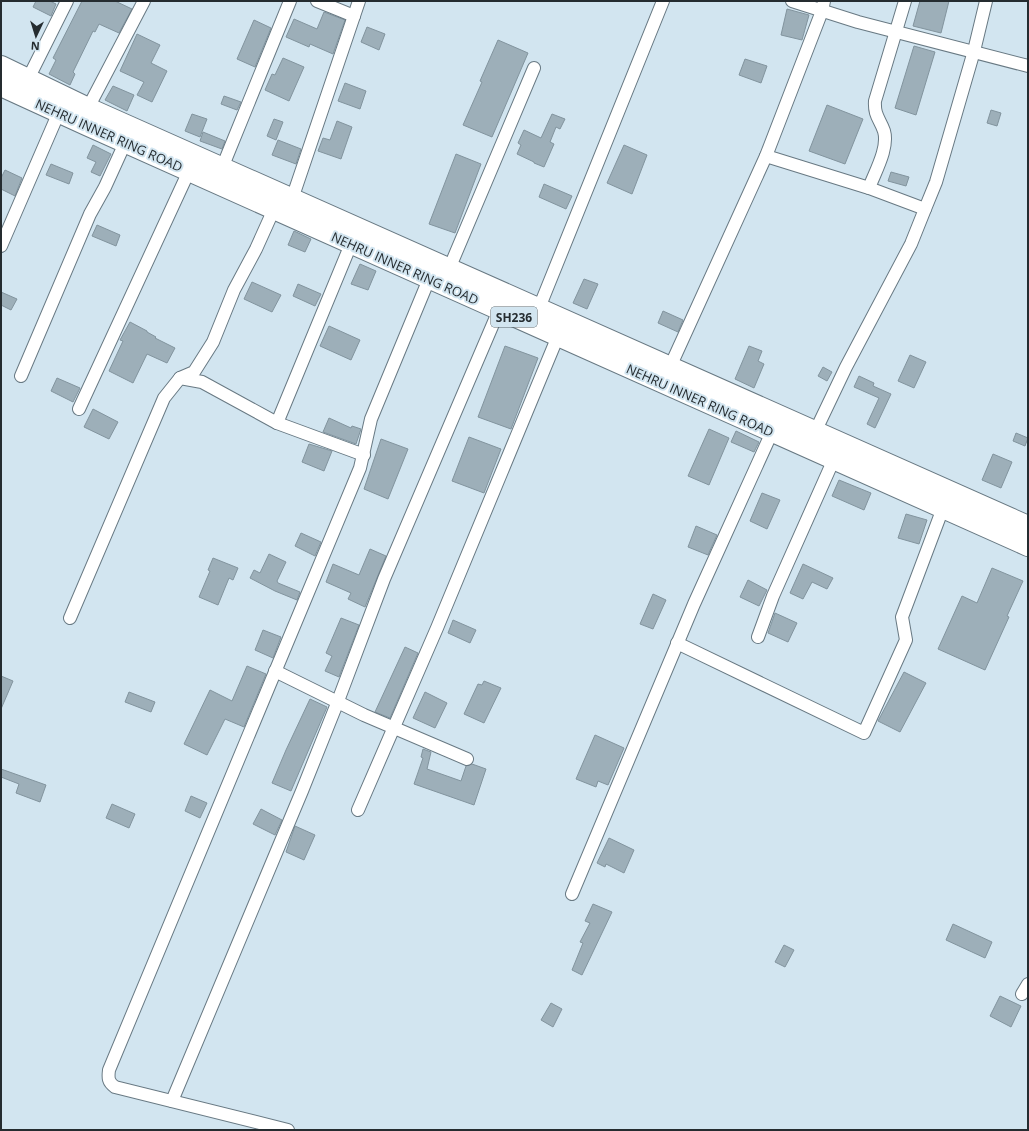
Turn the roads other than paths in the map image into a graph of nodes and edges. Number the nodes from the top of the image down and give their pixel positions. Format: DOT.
graph roads {
  1 [pos="67,1"];
  2 [pos="144,1"];
  3 [pos="290,1"];
  4 [pos="317,1"];
  5 [pos="359,1"];
  6 [pos="662,1"];
  7 [pos="792,1"];
  8 [pos="905,1"];
  9 [pos="986,1"];
  10 [pos="823,6"];
  11 [pos="354,16"];
  12 [pos="897,31"];
  13 [pos="974,51"];
  14 [pos="1,66"];
  15 [pos="1028,66"];
  16 [pos="534,68"];
  17 [pos="28,79"];
  18 [pos="1,86"];
  19 [pos="88,108"];
  20 [pos="59,112"];
  21 [pos="125,143"];
  22 [pos="766,156"];
  23 [pos="222,168"];
  24 [pos="189,171"];
  25 [pos="869,188"];
  26 [pos="292,199"];
  27 [pos="274,209"];
  28 [pos="925,209"];
  29 [pos="351,244"];
  30 [pos="1,246"];
  31 [pos="449,268"];
  32 [pos="429,279"];
  33 [pos="539,308"];
  34 [pos="499,310"];
  35 [pos="558,336"];
  36 [pos="670,366"];
  37 [pos="21,376"];
  38 [pos="180,378"];
  39 [pos="79,409"];
  40 [pos="277,423"];
  41 [pos="772,432"];
  42 [pos="816,432"];
  43 [pos="364,455"];
  44 [pos="834,460"];
  45 [pos="943,508"];
  46 [pos="1028,526"];
  47 [pos="1028,546"];
  48 [pos="70,618"];
  49 [pos="758,637"];
  50 [pos="677,643"];
  51 [pos="275,671"];
  52 [pos="338,701"];
  53 [pos="394,727"];
  54 [pos="467,759"];
  55 [pos="358,810"];
  56 [pos="572,894"];
  57 [pos="172,1101"];
  58 [pos="288,1130"];
  1 -- 17 [label="street"];
  2 -- 19 [label="street"];
  3 -- 23 [label="street"];
  4 -- 11 [label="street"];
  5 -- 11 [label="street"];
  6 -- 33 [label="street"];
  7 -- 10 [label="street"];
  8 -- 12 [label="street"];
  9 -- 13 [label="street"];
  10 -- 12 [label="street"];
  10 -- 22 [label="street"];
  11 -- 26 [label="street"];
  12 -- 13 [label="street"];
  12 -- 25 [label="street"];
  13 -- 15 [label="street"];
  13 -- 28 [label="street"];
  14 -- 17 [label="main road, SH236"];
  16 -- 31 [label="street"];
  17 -- 19 [label="main road, SH236"];
  18 -- 20 [label="main road, NEHRU INNER RING ROAD / SH236"];
  19 -- 23 [label="main road, SH236"];
  20 -- 21 [label="main road, NEHRU INNER RING ROAD / SH236"];
  20 -- 30 [label="street"];
  21 -- 24 [label="main road, NEHRU INNER RING ROAD / SH236"];
  21 -- 37 [label="street"];
  22 -- 25 [label="street"];
  22 -- 36 [label="street"];
  23 -- 26 [label="main road, SH236"];
  24 -- 27 [label="main road, NEHRU INNER RING ROAD / SH236"];
  24 -- 39 [label="street"];
  25 -- 28 [label="street"];
  26 -- 31 [label="main road, SH236"];
  27 -- 29 [label="main road, NEHRU INNER RING ROAD / SH236"];
  27 -- 38 [label="street"];
  28 -- 42 [label="street"];
  29 -- 32 [label="main road, NEHRU INNER RING ROAD / SH236"];
  29 -- 40 [label="street"];
  31 -- 33 [label="main road, SH236"];
  32 -- 34 [label="main road, NEHRU INNER RING ROAD / SH236"];
  32 -- 43 [label="street"];
  33 -- 36 [label="main road, SH236"];
  34 -- 35 [label="main road, NEHRU INNER RING ROAD / SH236"];
  34 -- 52 [label="street"];
  35 -- 41 [label="main road, NEHRU INNER RING ROAD / SH236"];
  35 -- 53 [label="street"];
  36 -- 42 [label="main road, SH236"];
  38 -- 40 [label="street"];
  38 -- 48 [label="street"];
  40 -- 43 [label="street"];
  41 -- 44 [label="main road, NEHRU INNER RING ROAD / SH236"];
  41 -- 50 [label="street"];
  42 -- 46 [label="main road, SH236"];
  43 -- 51 [label="street"];
  44 -- 45 [label="main road, NEHRU INNER RING ROAD / SH236"];
  44 -- 49 [label="street"];
  45 -- 47 [label="main road, NEHRU INNER RING ROAD / SH236"];
  45 -- 50 [label="street"];
  50 -- 56 [label="street"];
  51 -- 52 [label="street"];
  51 -- 57 [label="street"];
  52 -- 53 [label="street"];
  52 -- 57 [label="street"];
  53 -- 54 [label="street"];
  53 -- 55 [label="street"];
  57 -- 58 [label="street"];
}
